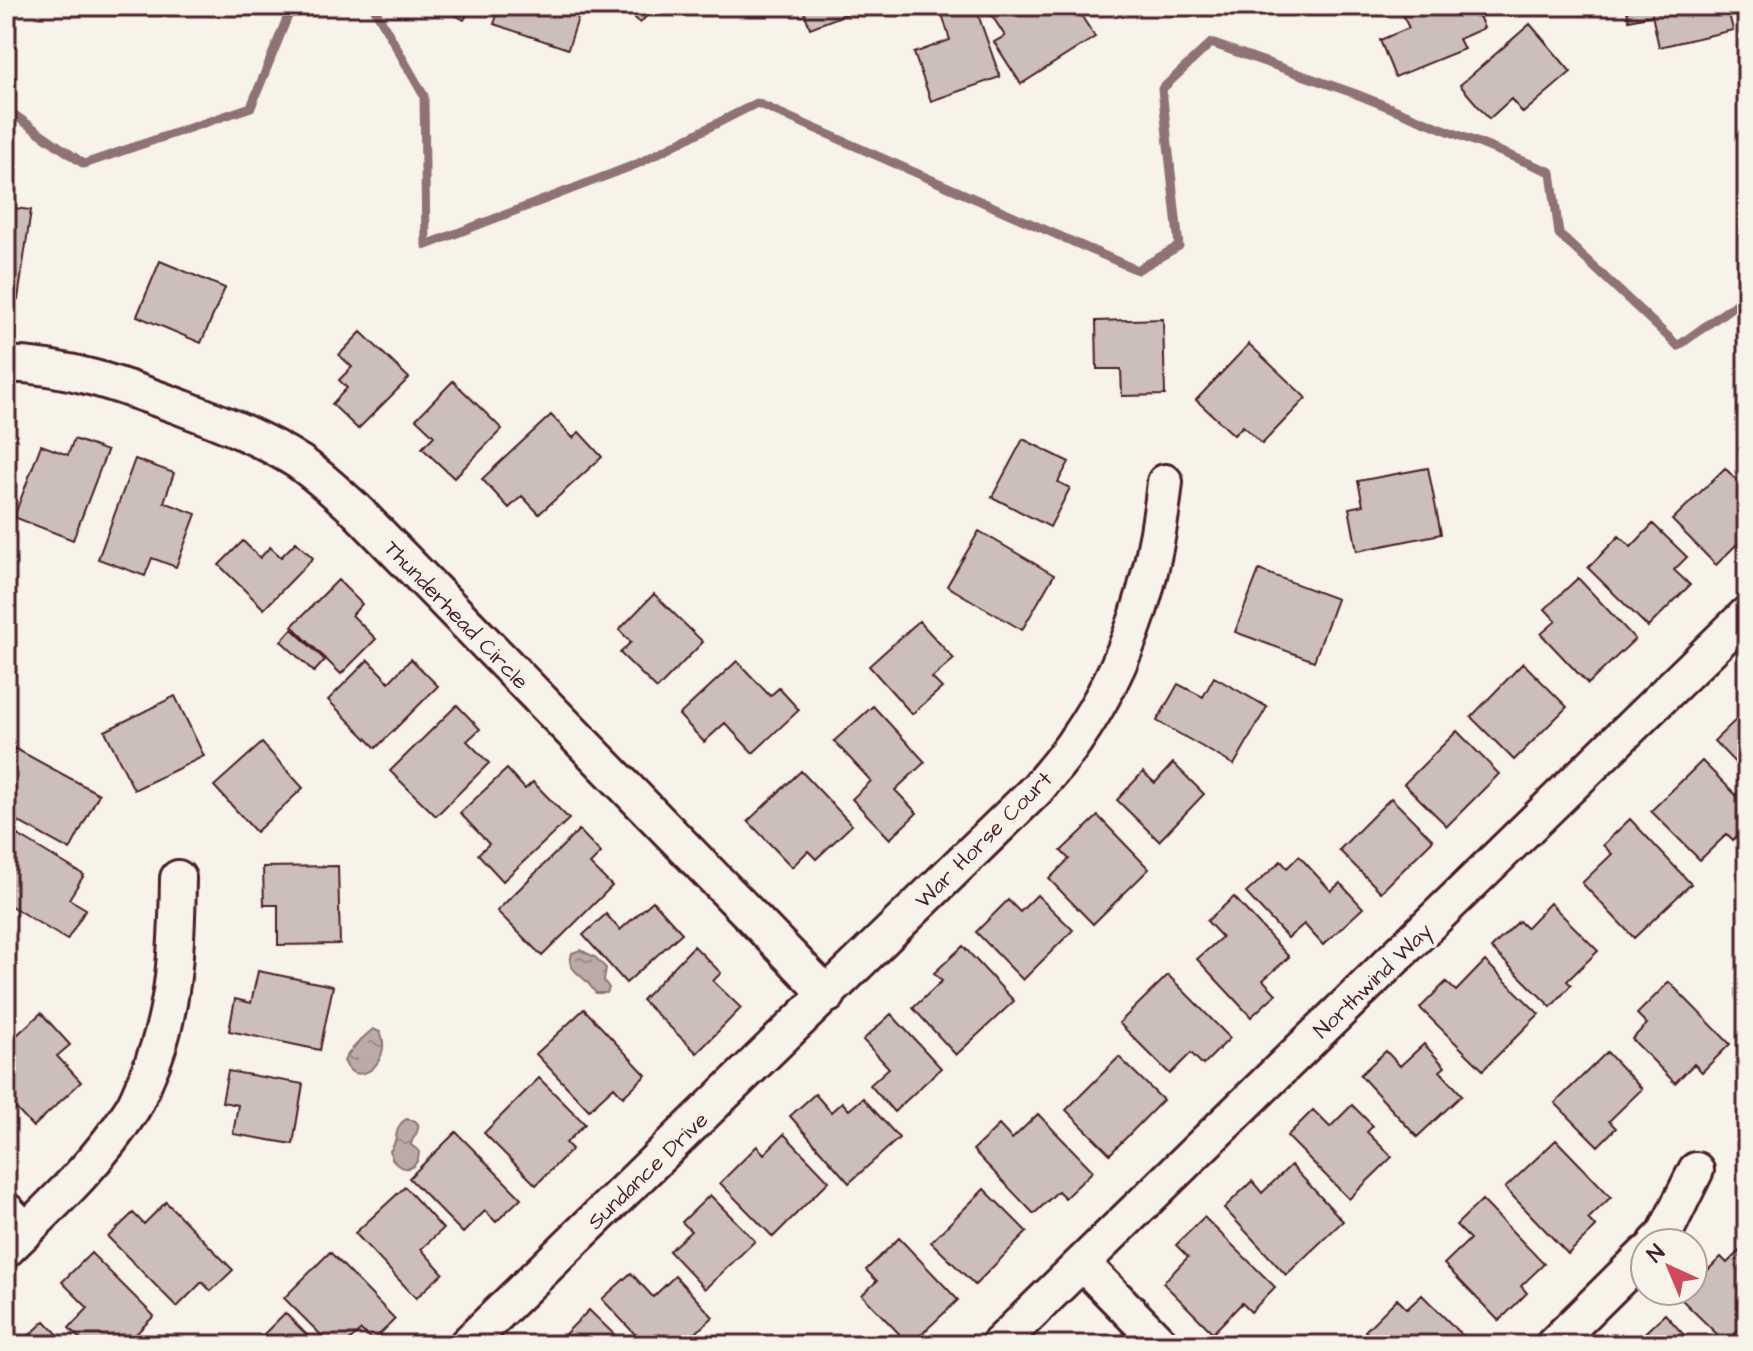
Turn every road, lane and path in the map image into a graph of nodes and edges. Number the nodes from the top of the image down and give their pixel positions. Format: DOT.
graph roads {
  1 [pos="6,364"];
  2 [pos="1165,482"];
  3 [pos="1747,614"];
  4 [pos="178,878"];
  5 [pos="828,995"];
  6 [pos="1696,1170"];
  7 [pos="1668,1227"];
  8 [pos="13,1231"];
  9 [pos="1082,1263"];
  10 [pos="1629,1270"];
  11 [pos="466,1345"];
  12 [pos="998,1345"];
  13 [pos="1162,1345"];
  14 [pos="1553,1345"];
  1 -- 5 [label="street, Thunderhead Circle"];
  2 -- 5 [label="street, War Horse Court"];
  3 -- 9 [label="street, Northwind Way"];
  4 -- 8 [label="street"];
  5 -- 11 [label="street, Sundance Drive"];
  6 -- 7 [label="street"];
  9 -- 12 [label="street, Northwind Way"];
  9 -- 13 [label="street"];
  10 -- 14 [label="street"];
}
